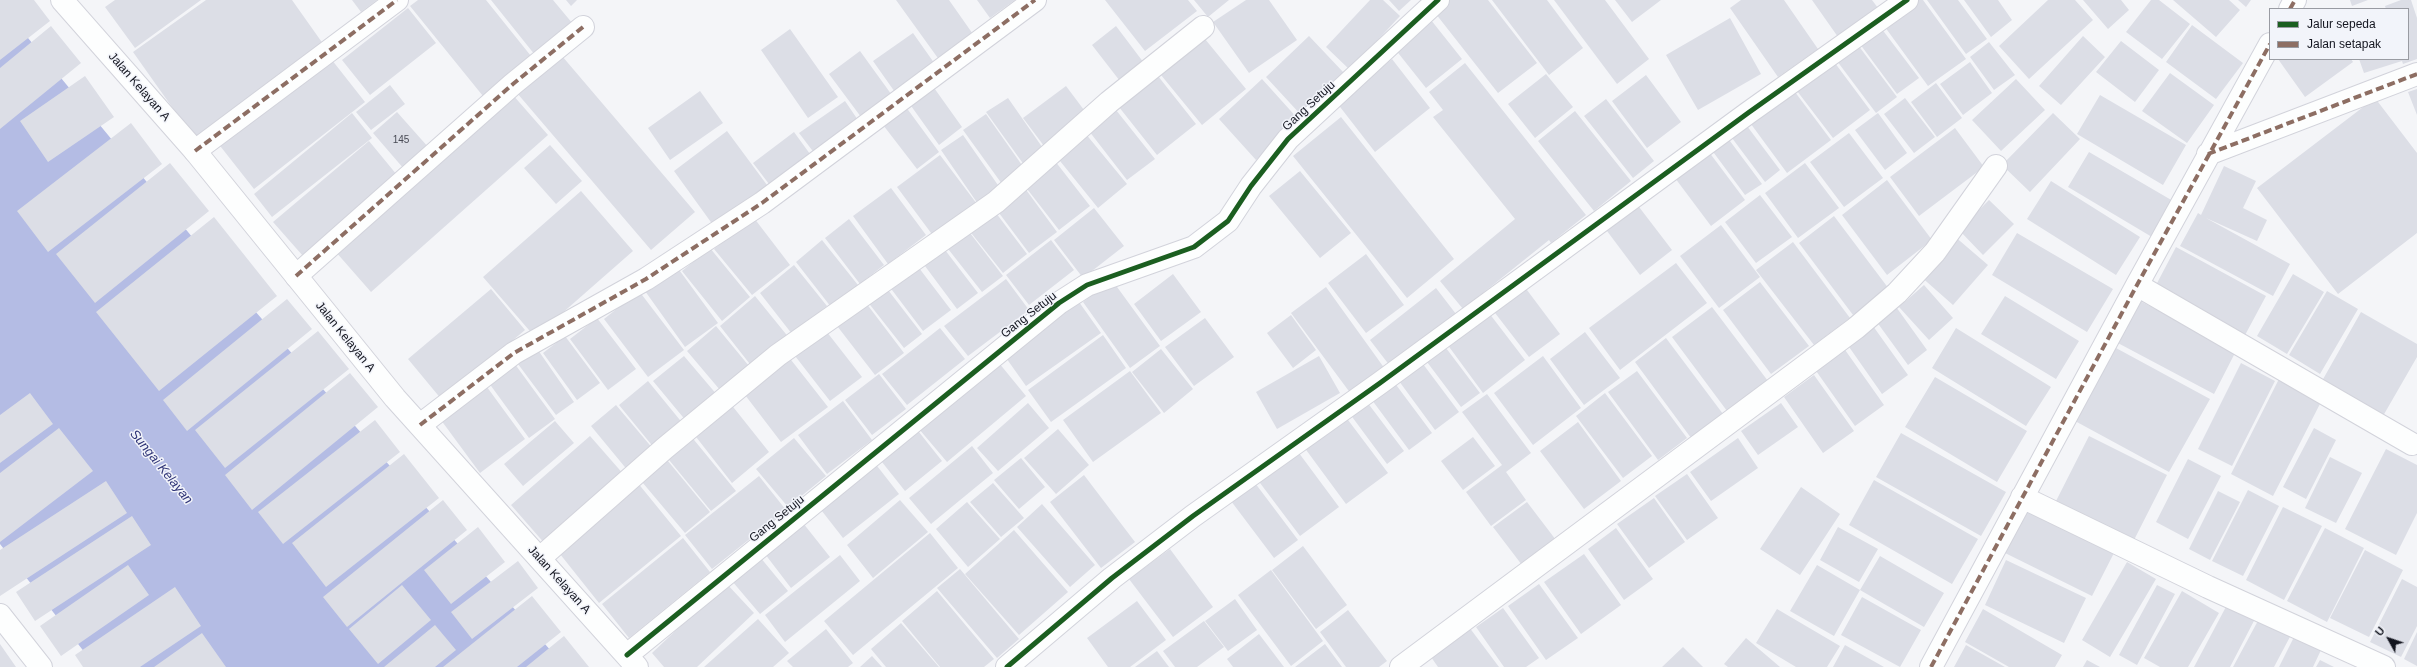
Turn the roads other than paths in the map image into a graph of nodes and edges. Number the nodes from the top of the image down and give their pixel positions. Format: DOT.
graph roads {
  1 [pos="62,0"];
  2 [pos="397,0"];
  3 [pos="1034,0"];
  4 [pos="1438,0"];
  5 [pos="1906,0"];
  6 [pos="583,27"];
  7 [pos="1204,27"];
  8 [pos="2269,46"];
  9 [pos="2417,74"];
  10 [pos="195,151"];
  11 [pos="2208,154"];
  12 [pos="1996,166"];
  13 [pos="296,276"];
  14 [pos="2137,285"];
  15 [pos="420,425"];
  16 [pos="2412,444"];
  17 [pos="2022,497"];
  18 [pos="540,558"];
  19 [pos="0,615"];
  20 [pos="632,661"];
  21 [pos="41,667"];
  22 [pos="1008,667"];
  23 [pos="1401,667"];
  24 [pos="1931,667"];
  25 [pos="2384,667"];
  1 -- 10 [label="street, Jalan Kelayan A"];
  2 -- 10 [label="street"];
  3 -- 15 [label="street"];
  4 -- 20 [label="street, Gang Setuju"];
  5 -- 22 [label="street"];
  6 -- 13 [label="street"];
  7 -- 18 [label="street"];
  8 -- 11 [label="street"];
  9 -- 11 [label="street"];
  10 -- 13 [label="street, Jalan Kelayan A"];
  11 -- 14 [label="street"];
  12 -- 23 [label="street"];
  13 -- 15 [label="street, Jalan Kelayan A"];
  14 -- 16 [label="street"];
  14 -- 17 [label="street"];
  15 -- 18 [label="street, Jalan Kelayan A"];
  17 -- 24 [label="street"];
  17 -- 25 [label="street"];
  18 -- 20 [label="street, Jalan Kelayan A"];
  19 -- 21 [label="street"];
}
